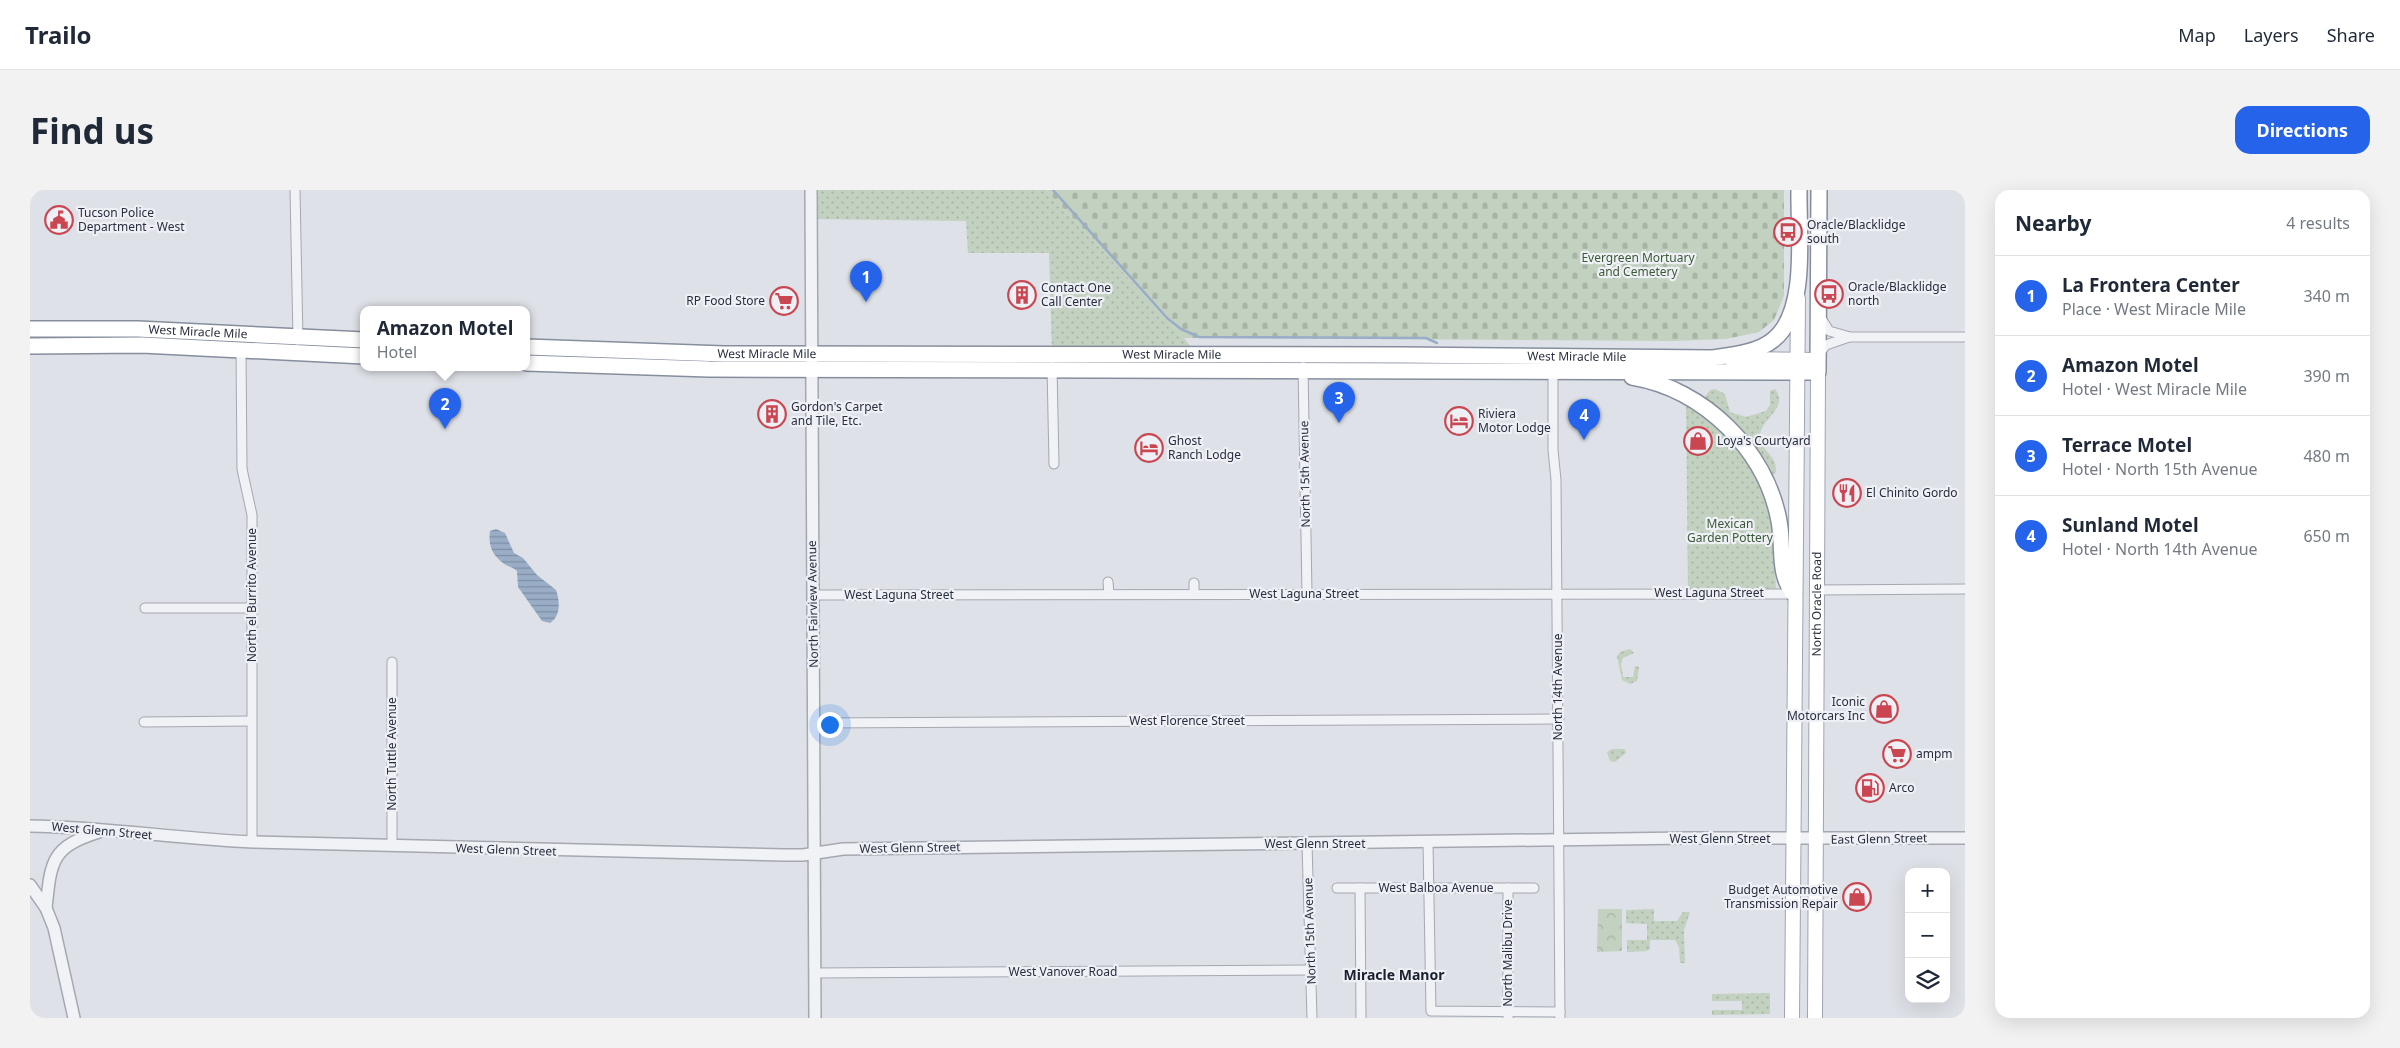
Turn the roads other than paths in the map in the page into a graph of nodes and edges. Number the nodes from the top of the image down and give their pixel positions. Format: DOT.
graph roads {
  1 [pos="295,190"];
  2 [pos="811,190"];
  3 [pos="1799,190"];
  4 [pos="1819,190"];
  5 [pos="1798,280"];
  6 [pos="1818,311"];
  7 [pos="30,329"];
  8 [pos="298,337"];
  9 [pos="1850,337"];
  10 [pos="1965,337"];
  11 [pos="360,340"];
  12 [pos="30,346"];
  13 [pos="530,347"];
  14 [pos="560,348"];
  15 [pos="241,350"];
  16 [pos="298,353"];
  17 [pos="811,353"];
  18 [pos="1052,354"];
  19 [pos="1303,355"];
  20 [pos="360,356"];
  21 [pos="530,356"];
  22 [pos="1712,358"];
  23 [pos="1818,362"];
  24 [pos="530,363"];
  25 [pos="1553,364"];
  26 [pos="1797,366"];
  27 [pos="811,369"];
  28 [pos="1052,370"];
  29 [pos="1303,371"];
  30 [pos="1599,372"];
  31 [pos="1054,464"];
  32 [pos="1108,582"];
  33 [pos="1194,583"];
  34 [pos="1965,589"];
  35 [pos="1816,590"];
  36 [pos="1557,593"];
  37 [pos="1109,594"];
  38 [pos="1194,594"];
  39 [pos="1307,594"];
  40 [pos="1794,594"];
  41 [pos="813,595"];
  42 [pos="145,608"];
  43 [pos="252,608"];
  44 [pos="392,662"];
  45 [pos="1558,719"];
  46 [pos="251,721"];
  47 [pos="144,722"];
  48 [pos="814,723"];
  49 [pos="30,826"];
  50 [pos="105,830"];
  51 [pos="1965,838"];
  52 [pos="1792,839"];
  53 [pos="1815,839"];
  54 [pos="1559,841"];
  55 [pos="252,842"];
  56 [pos="1428,843"];
  57 [pos="1308,844"];
  58 [pos="392,846"];
  59 [pos="814,852"];
  60 [pos="30,886"];
  61 [pos="1337,888"];
  62 [pos="1360,888"];
  63 [pos="1430,888"];
  64 [pos="1508,888"];
  65 [pos="1534,888"];
  66 [pos="46,908"];
  67 [pos="1312,970"];
  68 [pos="815,973"];
  69 [pos="1508,1015"];
  70 [pos="1560,1015"];
  71 [pos="74,1018"];
  72 [pos="815,1018"];
  73 [pos="1312,1018"];
  74 [pos="1361,1018"];
  75 [pos="1792,1018"];
  76 [pos="1815,1018"];
  1 -- 8 [label="street"];
  2 -- 17 [label="street, North Fairview Avenue"];
  3 -- 5 [label="highway, North Oracle Road"];
  4 -- 6 [label="highway, North Oracle Road"];
  5 -- 22 [label="highway"];
  5 -- 26 [label="main road, North Oracle Road"];
  6 -- 9 [label="street"];
  6 -- 23 [label="highway, North Oracle Road"];
  7 -- 8 [label="highway, West Miracle Mile"];
  8 -- 11 [label="highway, West Miracle Mile"];
  8 -- 16 [label="street"];
  9 -- 10 [label="street"];
  9 -- 23 [label="street"];
  12 -- 15 [label="highway, West Miracle Mile"];
  13 -- 14 [label="highway, West Miracle Mile"];
  14 -- 17 [label="highway, West Miracle Mile"];
  14 -- 21 [label="highway"];
  15 -- 16 [label="highway, West Miracle Mile"];
  15 -- 43 [label="street, North el Burrito Avenue"];
  16 -- 20 [label="highway, West Miracle Mile"];
  17 -- 18 [label="highway, West Miracle Mile"];
  17 -- 27 [label="street, North Fairview Avenue"];
  18 -- 19 [label="highway, West Miracle Mile"];
  18 -- 28 [label="street"];
  19 -- 25 [label="highway, West Miracle Mile"];
  19 -- 29 [label="street, North 15th Avenue"];
  22 -- 25 [label="highway, West Miracle Mile"];
  22 -- 26 [label="main road, West Miracle Mile"];
  23 -- 26 [label="highway, West Miracle Mile"];
  23 -- 35 [label="main road, North Oracle Road"];
  24 -- 27 [label="highway, West Miracle Mile"];
  25 -- 29 [label="highway, West Miracle Mile"];
  25 -- 30 [label="highway, West Miracle Mile"];
  25 -- 36 [label="street, North 14th Avenue"];
  26 -- 30 [label="highway, West Miracle Mile"];
  26 -- 40 [label="main road, North Oracle Road"];
  27 -- 28 [label="highway, West Miracle Mile"];
  27 -- 41 [label="street, North Fairview Avenue"];
  28 -- 29 [label="highway, West Miracle Mile"];
  28 -- 31 [label="street"];
  29 -- 39 [label="street, North 15th Avenue"];
  30 -- 40 [label="highway"];
  32 -- 37 [label="street"];
  33 -- 38 [label="street"];
  34 -- 35 [label="street"];
  35 -- 53 [label="main road, North Oracle Road"];
  36 -- 39 [label="street, West Laguna Street"];
  36 -- 40 [label="street, West Laguna Street"];
  36 -- 45 [label="street, North 14th Avenue"];
  37 -- 38 [label="street, West Laguna Street"];
  37 -- 41 [label="street, West Laguna Street"];
  38 -- 39 [label="street, West Laguna Street"];
  40 -- 52 [label="main road, North Oracle Road"];
  41 -- 48 [label="street, North Fairview Avenue"];
  42 -- 43 [label="street"];
  43 -- 46 [label="street, North el Burrito Avenue"];
  44 -- 58 [label="street, North Tuttle Avenue"];
  45 -- 48 [label="street, West Florence Street"];
  45 -- 54 [label="street, North 14th Avenue"];
  46 -- 47 [label="street"];
  46 -- 55 [label="street, North el Burrito Avenue"];
  48 -- 59 [label="street, North Fairview Avenue"];
  49 -- 50 [label="street, West Glenn Street"];
  50 -- 55 [label="street, West Glenn Street"];
  50 -- 66 [label="street"];
  51 -- 53 [label="street, East Glenn Street"];
  52 -- 53 [label="street, East Glenn Street"];
  52 -- 54 [label="street, West Glenn Street"];
  52 -- 75 [label="main road, North Oracle Road"];
  53 -- 76 [label="main road, North Oracle Road"];
  54 -- 56 [label="street, West Glenn Street"];
  54 -- 70 [label="street, North 14th Avenue"];
  55 -- 58 [label="street, West Glenn Street"];
  56 -- 57 [label="street, West Glenn Street"];
  56 -- 63 [label="street"];
  57 -- 59 [label="street, West Glenn Street"];
  57 -- 67 [label="street, North 15th Avenue"];
  58 -- 59 [label="street, West Glenn Street"];
  59 -- 68 [label="street, North Fairview Avenue"];
  60 -- 66 [label="street"];
  61 -- 62 [label="street, West Balboa Avenue"];
  62 -- 63 [label="street, West Balboa Avenue"];
  62 -- 74 [label="street"];
  63 -- 64 [label="street, West Balboa Avenue"];
  63 -- 69 [label="street"];
  64 -- 65 [label="street, West Balboa Avenue"];
  64 -- 69 [label="street, North Malibu Drive"];
  66 -- 71 [label="street"];
  67 -- 68 [label="street, West Vanover Road"];
  67 -- 73 [label="street, North 15th Avenue"];
  68 -- 72 [label="street, North Fairview Avenue"];
  69 -- 70 [label="street"];
}
